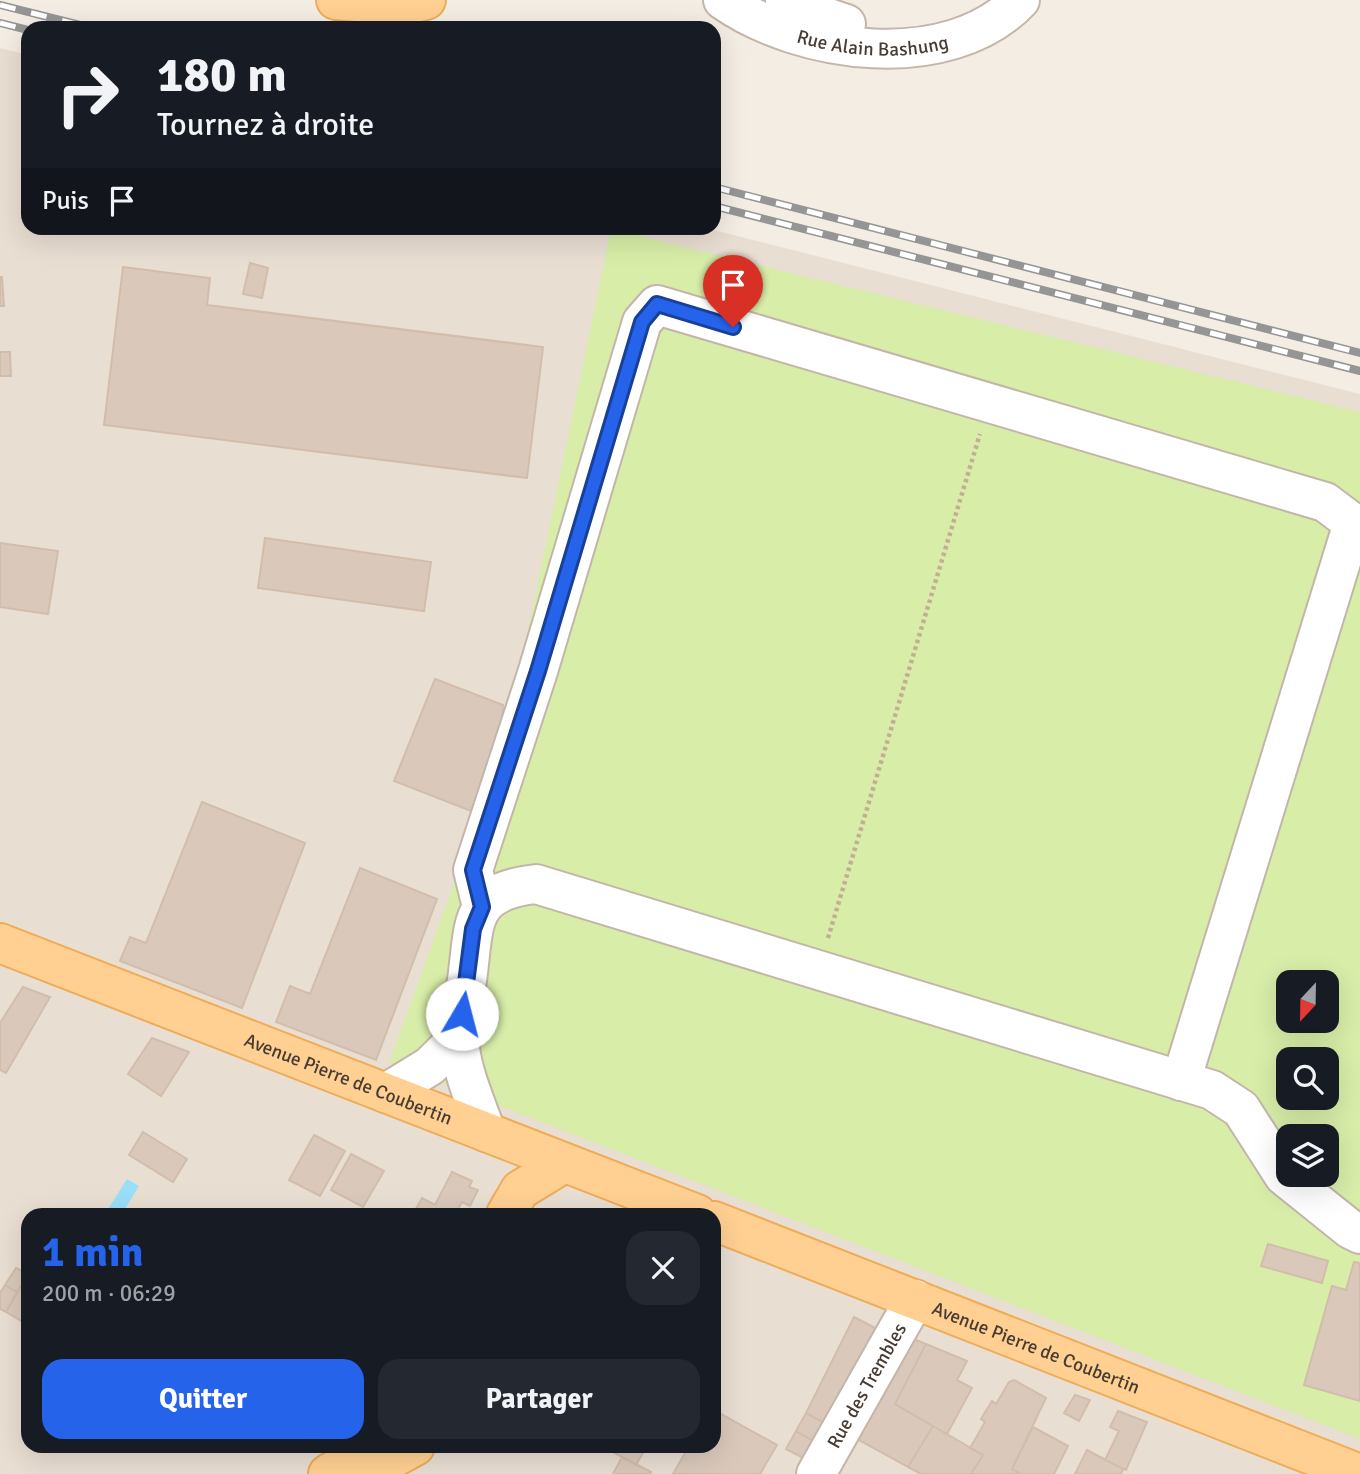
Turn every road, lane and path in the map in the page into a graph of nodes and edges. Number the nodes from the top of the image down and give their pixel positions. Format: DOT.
graph roads {
  1 [pos="336,0"];
  2 [pos="426,0"];
  3 [pos="723,0"];
  4 [pos="785,0"];
  5 [pos="983,0"];
  6 [pos="1020,0"];
  7 [pos="989,403"];
  8 [pos="1357,524"];
  9 [pos="482,907"];
  10 [pos="0,943"];
  11 [pos="818,971"];
  12 [pos="458,1038"];
  13 [pos="1181,1081"];
  14 [pos="386,1093"];
  15 [pos="486,1132"];
  16 [pos="564,1163"];
  17 [pos="608,1197"];
  18 [pos="510,1208"];
  19 [pos="666,1208"];
  20 [pos="721,1224"];
  21 [pos="1360,1234"];
  22 [pos="915,1298"];
  23 [pos="362,1453"];
  24 [pos="402,1453"];
  25 [pos="328,1474"];
  26 [pos="364,1474"];
  27 [pos="816,1474"];
  28 [pos="1360,1474"];
  1 -- 2 [label="main road"];
  3 -- 6 [label="street, Rue Alain Bashung"];
  4 -- 5 [label="street, Rue Alain Bashung"];
  7 -- 8 [label="street"];
  7 -- 9 [label="street"];
  7 -- 11 [label="path"];
  8 -- 13 [label="street"];
  9 -- 11 [label="street"];
  9 -- 12 [label="street"];
  10 -- 14 [label="main road, Avenue Pierre de Coubertin"];
  11 -- 13 [label="street"];
  12 -- 14 [label="street"];
  12 -- 15 [label="street"];
  13 -- 21 [label="street"];
  14 -- 15 [label="main road, Avenue Pierre de Coubertin"];
  15 -- 16 [label="main road, Avenue Pierre de Coubertin"];
  16 -- 17 [label="main road, Avenue Pierre de Coubertin"];
  16 -- 18 [label="main road"];
  17 -- 19 [label="main road, Avenue Pierre de Coubertin"];
  20 -- 22 [label="main road, Avenue Pierre de Coubertin"];
  22 -- 27 [label="street, Rue des Trembles"];
  22 -- 28 [label="main road, Avenue Pierre de Coubertin"];
  23 -- 25 [label="main road"];
  24 -- 26 [label="main road"];
}
